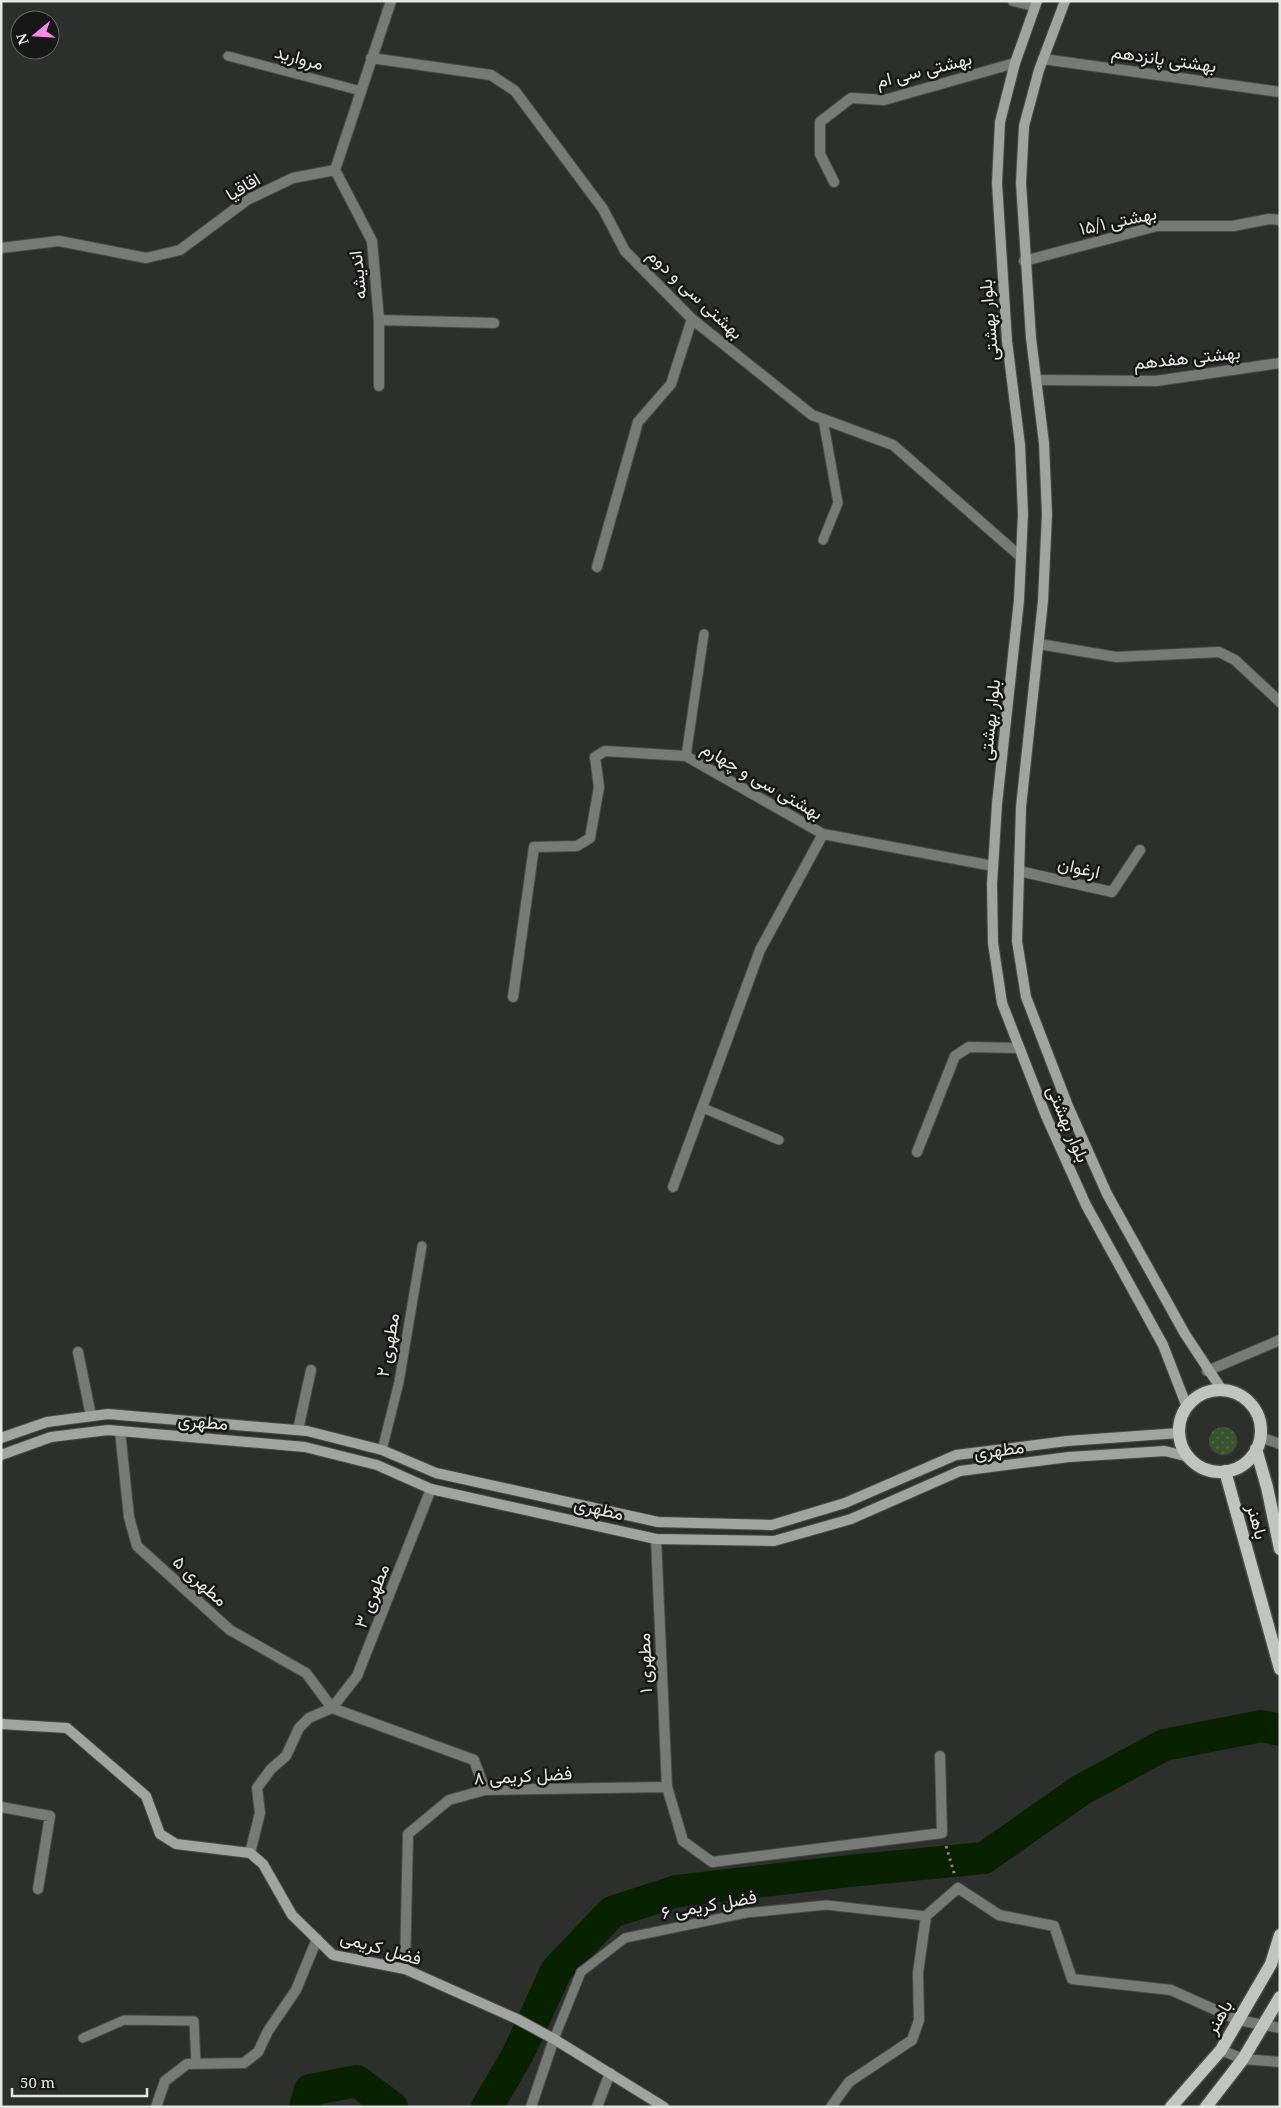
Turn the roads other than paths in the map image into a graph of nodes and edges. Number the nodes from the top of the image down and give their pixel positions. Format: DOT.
graph roads {
  1 [pos="391,1"];
  2 [pos="1013,1"];
  3 [pos="1064,1"];
  4 [pos="1035,4"];
  5 [pos="228,56"];
  6 [pos="371,58"];
  7 [pos="1043,59"];
  8 [pos="1016,63"];
  9 [pos="361,91"];
  10 [pos="1280,92"];
  11 [pos="335,170"];
  12 [pos="834,182"];
  13 [pos="1280,220"];
  14 [pos="1,248"];
  15 [pos="1024,260"];
  16 [pos="692,319"];
  17 [pos="379,320"];
  18 [pos="494,324"];
  19 [pos="1280,363"];
  20 [pos="1037,380"];
  21 [pos="379,386"];
  22 [pos="823,419"];
  23 [pos="823,540"];
  24 [pos="1021,557"];
  25 [pos="597,567"];
  26 [pos="704,634"];
  27 [pos="1039,644"];
  28 [pos="1280,702"];
  29 [pos="686,756"];
  30 [pos="823,834"];
  31 [pos="1140,850"];
  32 [pos="993,866"];
  33 [pos="1019,872"];
  34 [pos="512,997"];
  35 [pos="1019,1048"];
  36 [pos="703,1108"];
  37 [pos="779,1140"];
  38 [pos="917,1152"];
  39 [pos="673,1187"];
  40 [pos="422,1246"];
  41 [pos="1280,1340"];
  42 [pos="78,1352"];
  43 [pos="311,1370"];
  44 [pos="1207,1370"];
  45 [pos="1222,1390"];
  46 [pos="1187,1407"];
  47 [pos="91,1416"];
  48 [pos="298,1430"];
  49 [pos="120,1432"];
  50 [pos="1179,1433"];
  51 [pos="1260,1437"];
  52 [pos="1,1438"];
  53 [pos="1280,1444"];
  54 [pos="382,1450"];
  55 [pos="1256,1450"];
  56 [pos="1,1455"];
  57 [pos="1189,1457"];
  58 [pos="1225,1471"];
  59 [pos="431,1489"];
  60 [pos="656,1539"];
  61 [pos="1280,1549"];
  62 [pos="1280,1669"];
  63 [pos="332,1708"];
  64 [pos="1,1725"];
  65 [pos="940,1756"];
  66 [pos="667,1787"];
  67 [pos="485,1790"];
  68 [pos="1,1807"];
  69 [pos="250,1853"];
  70 [pos="38,1889"];
  71 [pos="926,1916"];
  72 [pos="1280,1935"];
  73 [pos="317,1939"];
  74 [pos="405,1969"];
  75 [pos="1280,1997"];
  76 [pos="1238,2020"];
  77 [pos="1264,2025"];
  78 [pos="1280,2028"];
  79 [pos="83,2038"];
  80 [pos="554,2039"];
  81 [pos="1221,2050"];
  82 [pos="1243,2059"];
  83 [pos="1280,2062"];
  84 [pos="196,2064"];
  85 [pos="610,2073"];
  86 [pos="156,2107"];
  87 [pos="531,2107"];
  88 [pos="597,2107"];
  89 [pos="664,2107"];
  90 [pos="831,2107"];
  91 [pos="1171,2107"];
  92 [pos="1206,2107"];
  1 -- 6 [label="street"];
  2 -- 4 [label="street"];
  3 -- 7 [label="main road, بلوار بهشتی"];
  4 -- 8 [label="main road, بلوار بهشتی"];
  5 -- 9 [label="lane, مروارید"];
  6 -- 9 [label="street"];
  6 -- 16 [label="street, بهشتی سی و دوم"];
  7 -- 10 [label="street, بهشتی پانزدهم"];
  7 -- 15 [label="main road, بلوار بهشتی"];
  8 -- 12 [label="street, بهشتی سی ام"];
  8 -- 24 [label="main road, بلوار بهشتی"];
  9 -- 11 [label="street"];
  11 -- 14 [label="street, اقاقیا"];
  11 -- 17 [label="street, اندیشه"];
  13 -- 15 [label="street, ۱۵/۱ بهشتی"];
  15 -- 20 [label="main road, بلوار بهشتی"];
  16 -- 22 [label="street, بهشتی سی و دوم"];
  16 -- 25 [label="street"];
  17 -- 18 [label="street"];
  17 -- 21 [label="street, اندیشه"];
  19 -- 20 [label="street, بهشتی هفدهم"];
  20 -- 27 [label="main road, بلوار بهشتی"];
  22 -- 23 [label="lane"];
  22 -- 24 [label="street, بهشتی سی و دوم"];
  24 -- 32 [label="main road, بلوار بهشتی"];
  26 -- 29 [label="lane"];
  27 -- 28 [label="street"];
  27 -- 33 [label="main road, بلوار بهشتی"];
  29 -- 30 [label="street, بهشتی سی و چهارم"];
  29 -- 34 [label="street, بهشتی سی و چهارم"];
  30 -- 32 [label="street, بهشتی سی و چهارم"];
  30 -- 36 [label="street"];
  31 -- 33 [label="street, ارغوان"];
  32 -- 35 [label="main road, بلوار بهشتی"];
  33 -- 44 [label="main road, بلوار بهشتی"];
  35 -- 38 [label="street"];
  35 -- 46 [label="main road, بلوار بهشتی"];
  36 -- 37 [label="lane"];
  36 -- 39 [label="street"];
  40 -- 54 [label="lane, مطهری ۲"];
  41 -- 44 [label="street"];
  42 -- 47 [label="street"];
  43 -- 48 [label="street"];
  44 -- 45 [label="main road, بلوار بهشتی"];
  45 -- 46 [label="main road"];
  45 -- 51 [label="main road"];
  46 -- 50 [label="main road"];
  47 -- 48 [label="main road, مطهری"];
  47 -- 52 [label="main road, مطهری"];
  48 -- 54 [label="main road, مطهری"];
  49 -- 56 [label="main road, مطهری"];
  49 -- 59 [label="main road, مطهری"];
  49 -- 63 [label="street, مطهری ۵"];
  50 -- 54 [label="main road, مطهری"];
  50 -- 57 [label="main road"];
  51 -- 53 [label="street"];
  51 -- 55 [label="main road"];
  55 -- 58 [label="main road"];
  55 -- 61 [label="main road, باهنر"];
  57 -- 58 [label="main road"];
  57 -- 60 [label="main road, مطهری"];
  58 -- 62 [label="main road, باهنر"];
  59 -- 60 [label="main road, مطهری"];
  59 -- 63 [label="street, مطهری ۳"];
  60 -- 66 [label="street, مطهری ۱"];
  63 -- 67 [label="street"];
  63 -- 69 [label="street"];
  64 -- 69 [label="main road"];
  65 -- 66 [label="street, مطهری ۱"];
  66 -- 67 [label="street, فضل کریمی ۸"];
  67 -- 74 [label="street, فضل کریمی ۸"];
  68 -- 70 [label="street"];
  69 -- 73 [label="main road, فضل کریمی"];
  71 -- 76 [label="street"];
  71 -- 80 [label="lane, فضل کریمی ۶"];
  71 -- 90 [label="street"];
  72 -- 76 [label="main road, باهنر"];
  73 -- 74 [label="main road, فضل کریمی"];
  73 -- 84 [label="street"];
  74 -- 80 [label="main road, فضل کریمی"];
  75 -- 77 [label="main road"];
  76 -- 77 [label="street"];
  76 -- 81 [label="main road, باهنر"];
  77 -- 78 [label="street"];
  77 -- 82 [label="main road"];
  79 -- 84 [label="lane"];
  80 -- 85 [label="main road"];
  80 -- 87 [label="street"];
  81 -- 82 [label="street"];
  81 -- 91 [label="main road, باهنر"];
  82 -- 83 [label="street"];
  82 -- 92 [label="main road"];
  84 -- 86 [label="street"];
  85 -- 88 [label="street"];
  85 -- 89 [label="main road"];
}
